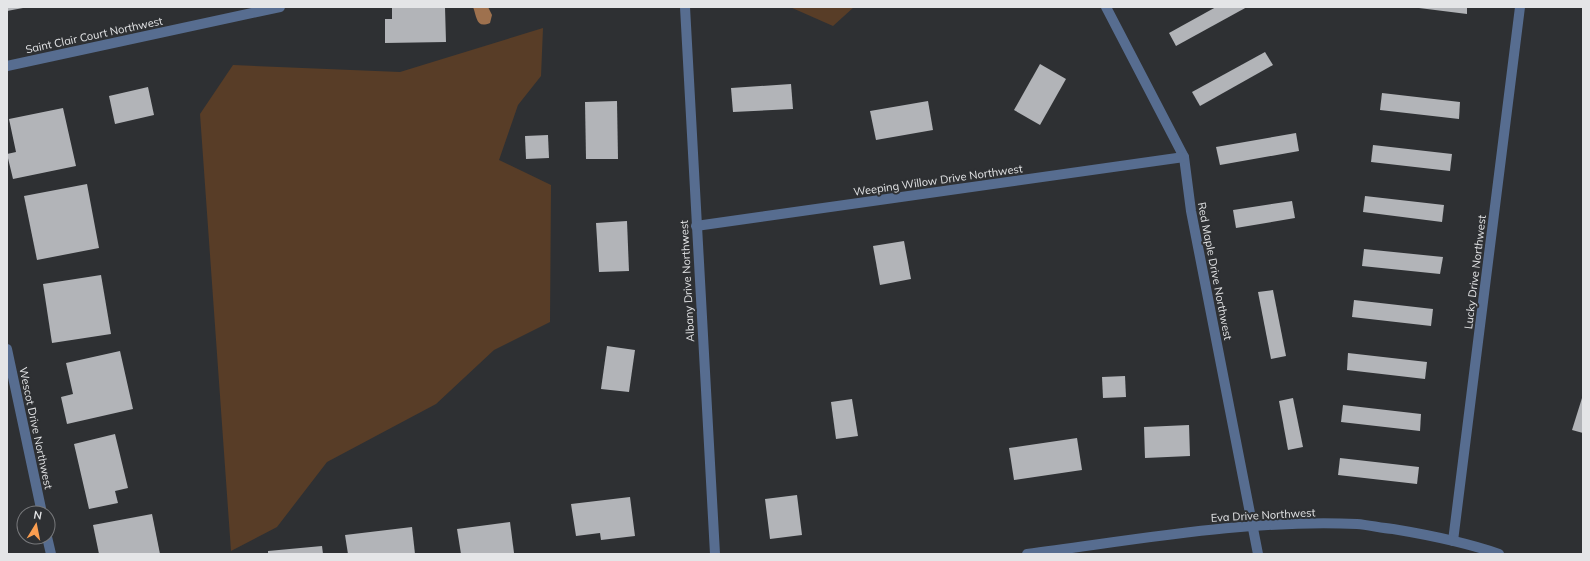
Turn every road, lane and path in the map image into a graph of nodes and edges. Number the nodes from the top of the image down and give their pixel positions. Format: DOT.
graph roads {
  1 [pos="280,7"];
  2 [pos="685,7"];
  3 [pos="1106,7"];
  4 [pos="1520,7"];
  5 [pos="7,66"];
  6 [pos="1184,157"];
  7 [pos="696,226"];
  8 [pos="7,349"];
  9 [pos="40,505"];
  10 [pos="1253,526"];
  11 [pos="1454,541"];
  12 [pos="715,554"];
  13 [pos="1027,554"];
  14 [pos="1258,554"];
  15 [pos="1499,554"];
  1 -- 5 [label="street, Saint Clair Court Northwest"];
  2 -- 7 [label="street, Albany Drive Northwest"];
  3 -- 6 [label="street, Red Maple Drive Northwest"];
  4 -- 11 [label="street, Lucky Drive Northwest"];
  6 -- 7 [label="street, Weeping Willow Drive Northwest"];
  6 -- 10 [label="street, Red Maple Drive Northwest"];
  7 -- 12 [label="street, Albany Drive Northwest"];
  8 -- 9 [label="street, Wescot Drive Northwest"];
  10 -- 11 [label="street, Eva Drive Northwest"];
  10 -- 13 [label="street, Eva Drive Northwest"];
  10 -- 14 [label="street, Red Maple Drive Northwest"];
  11 -- 15 [label="street, Eva Drive Northwest"];
}
